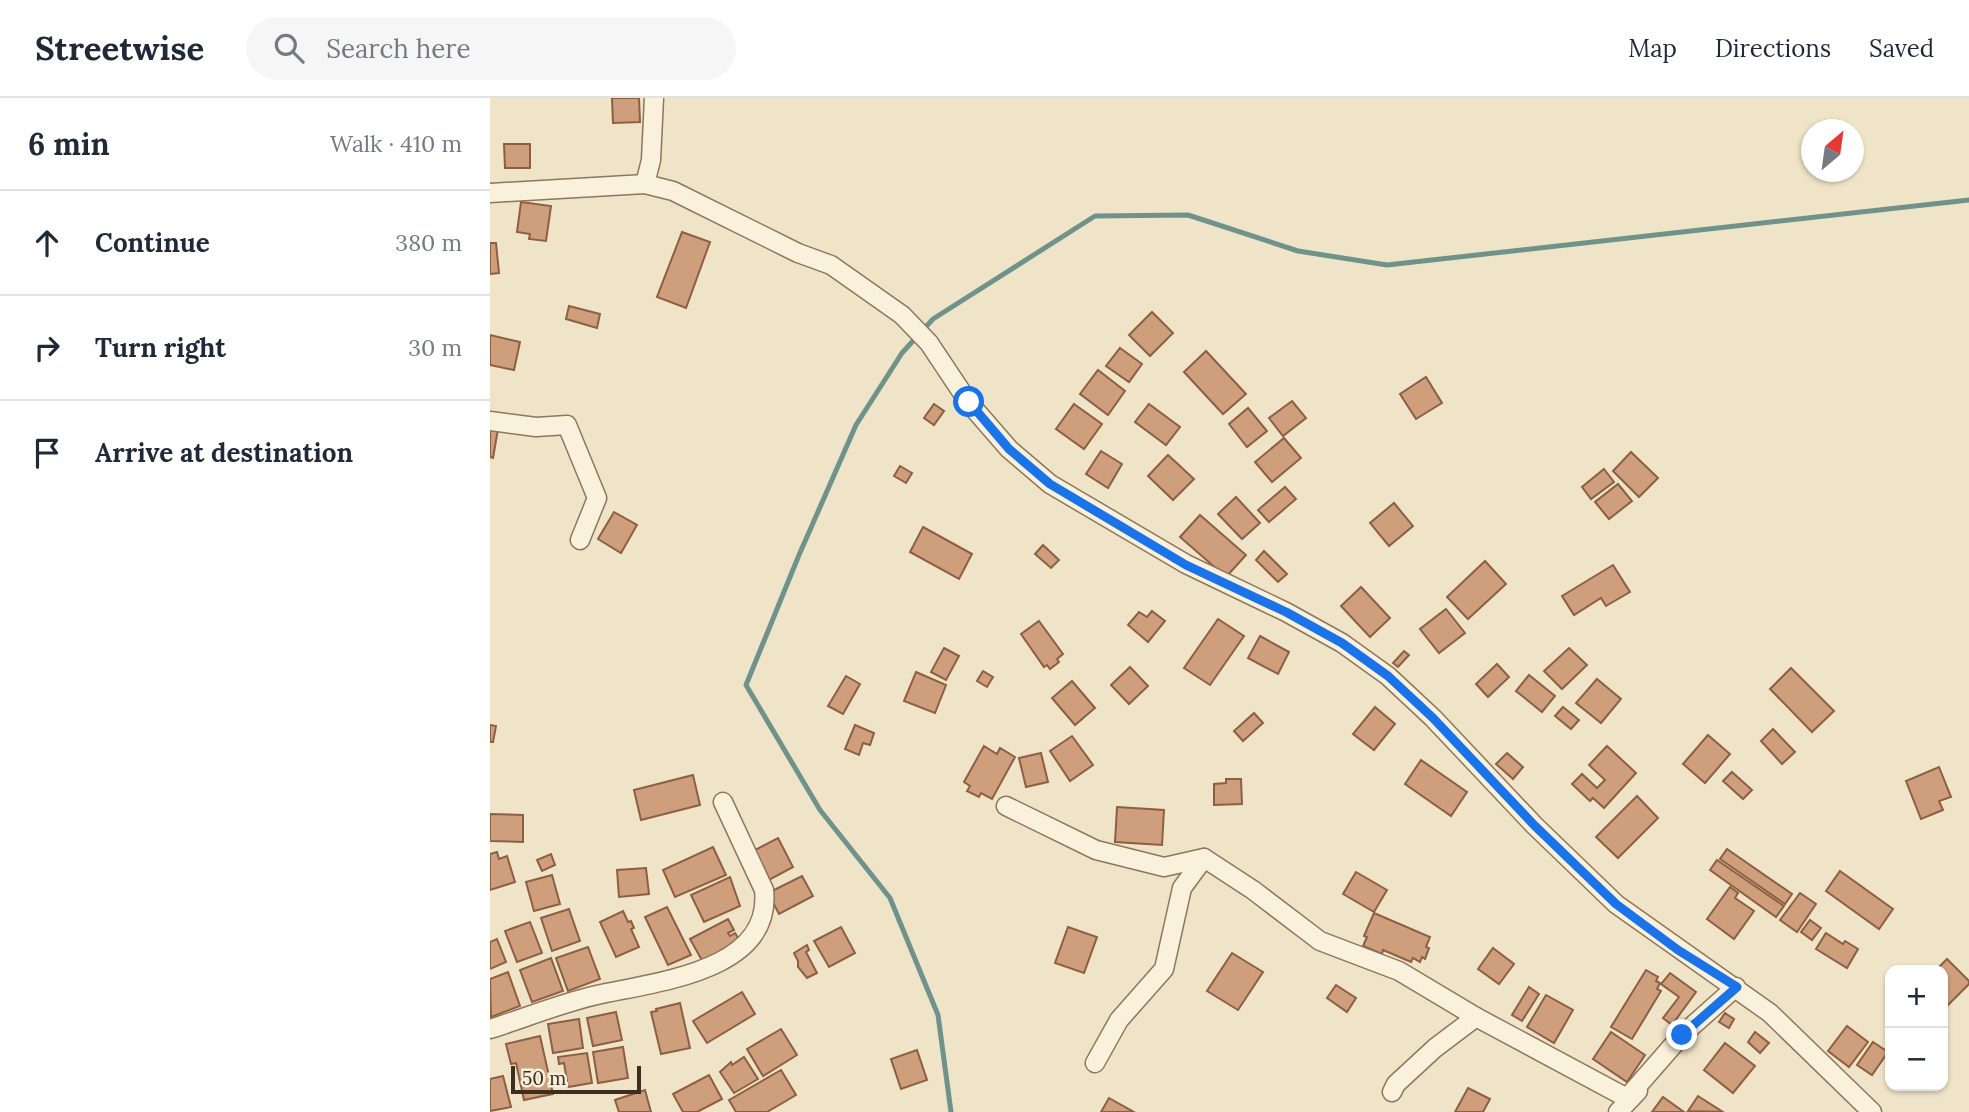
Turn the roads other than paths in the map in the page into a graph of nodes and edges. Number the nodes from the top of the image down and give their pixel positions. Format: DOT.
graph roads {
  1 [pos="654,98"];
  2 [pos="645,184"];
  3 [pos="490,193"];
  4 [pos="490,421"];
  5 [pos="580,540"];
  6 [pos="723,802"];
  7 [pos="1006,806"];
  8 [pos="1203,858"];
  9 [pos="1737,987"];
  10 [pos="1476,1017"];
  11 [pos="490,1029"];
  12 [pos="1095,1063"];
  13 [pos="1392,1092"];
  14 [pos="1618,1112"];
  15 [pos="1872,1112"];
  1 -- 2 [label="street"];
  2 -- 3 [label="street"];
  2 -- 9 [label="street"];
  4 -- 5 [label="street"];
  6 -- 11 [label="street"];
  7 -- 8 [label="street"];
  8 -- 10 [label="street"];
  8 -- 12 [label="street"];
  9 -- 10 [label="street"];
  9 -- 14 [label="street"];
  9 -- 15 [label="street"];
  10 -- 13 [label="street"];
}
